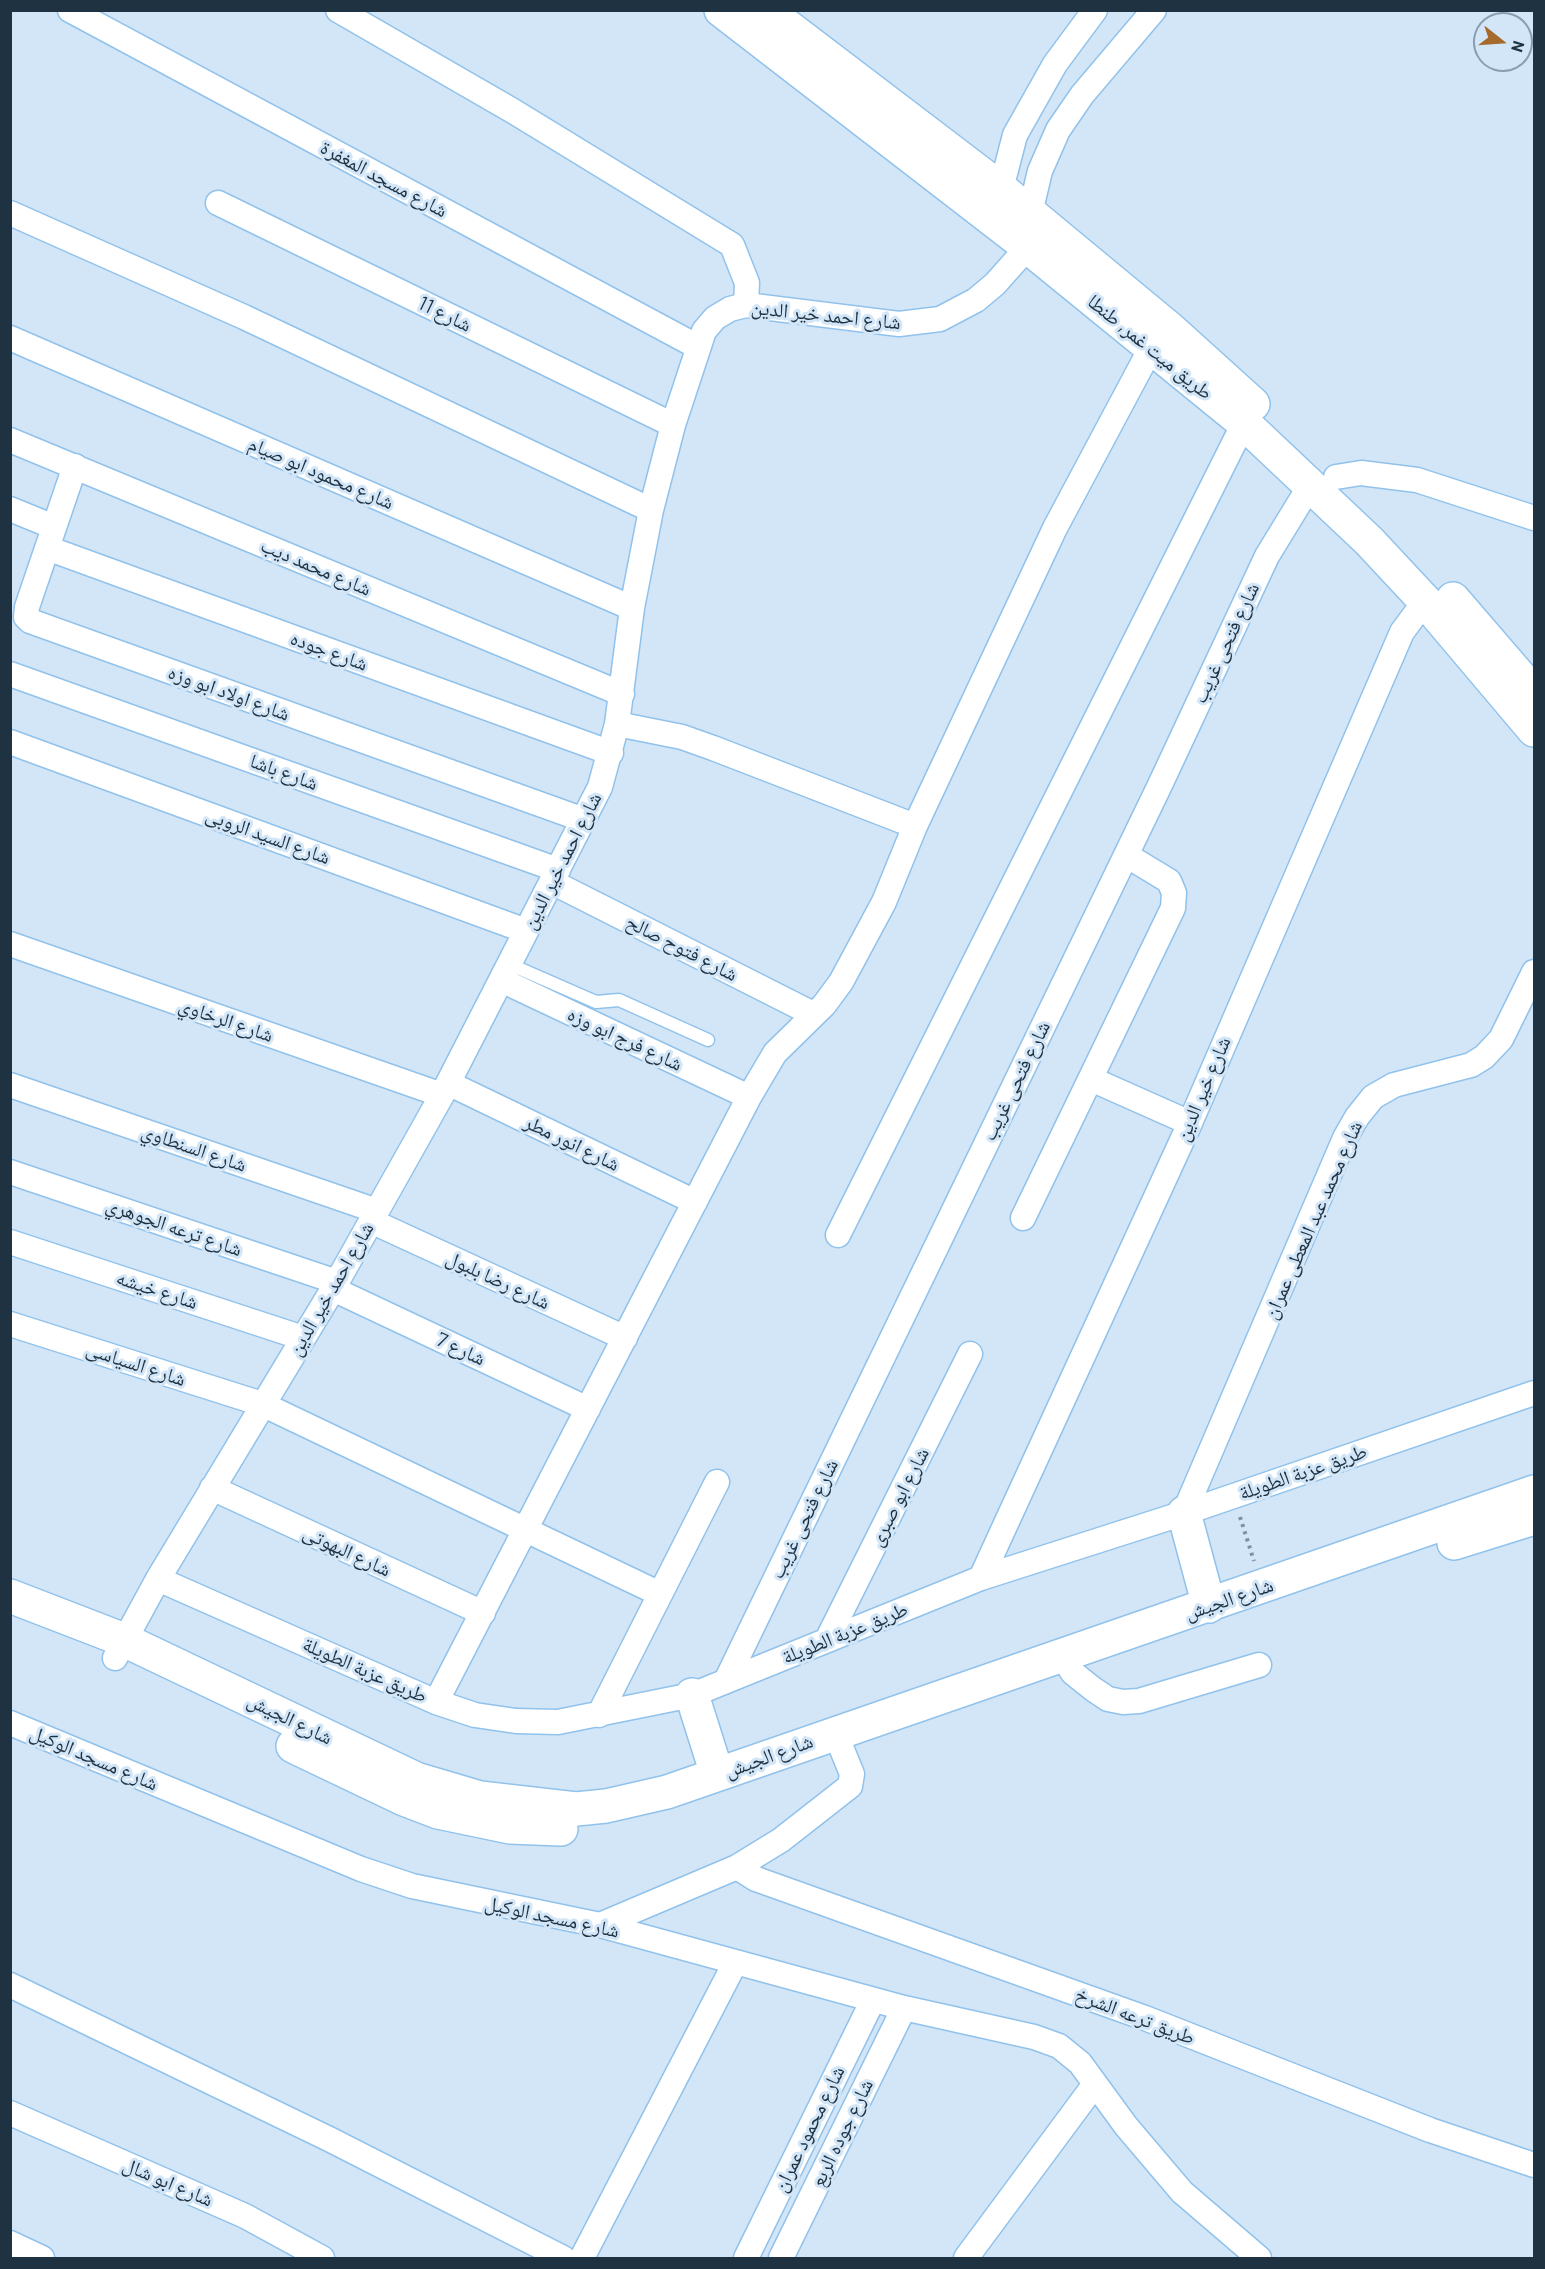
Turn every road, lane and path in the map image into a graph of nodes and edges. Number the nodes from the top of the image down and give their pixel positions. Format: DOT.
graph roads {
  1 [pos="70,10"];
  2 [pos="338,10"];
  3 [pos="721,10"];
  4 [pos="766,10"];
  5 [pos="1095,10"];
  6 [pos="1154,10"];
  7 [pos="218,202"];
  8 [pos="1011,208"];
  9 [pos="10,213"];
  10 [pos="1028,248"];
  11 [pos="746,304"];
  12 [pos="10,338"];
  13 [pos="698,347"];
  14 [pos="1151,348"];
  15 [pos="1244,423"];
  16 [pos="673,425"];
  17 [pos="10,440"];
  18 [pos="75,466"];
  19 [pos="1324,480"];
  20 [pos="10,509"];
  21 [pos="651,510"];
  22 [pos="1534,518"];
  23 [pos="51,538"];
  24 [pos="1425,601"];
  25 [pos="632,608"];
  26 [pos="10,674"];
  27 [pos="1534,693"];
  28 [pos="622,694"];
  29 [pos="617,724"];
  30 [pos="1534,730"];
  31 [pos="10,742"];
  32 [pos="611,753"];
  33 [pos="584,820"];
  34 [pos="915,826"];
  35 [pos="1126,855"];
  36 [pos="555,876"];
  37 [pos="526,931"];
  38 [pos="10,944"];
  39 [pos="505,972"];
  40 [pos="1534,972"];
  41 [pos="813,1014"];
  42 [pos="708,1040"];
  43 [pos="1091,1079"];
  44 [pos="10,1085"];
  45 [pos="445,1089"];
  46 [pos="749,1097"];
  47 [pos="1190,1123"];
  48 [pos="10,1172"];
  49 [pos="695,1203"];
  50 [pos="374,1216"];
  51 [pos="1023,1218"];
  52 [pos="838,1235"];
  53 [pos="10,1242"];
  54 [pos="335,1285"];
  55 [pos="10,1324"];
  56 [pos="303,1338"];
  57 [pos="625,1338"];
  58 [pos="970,1354"];
  59 [pos="1534,1393"];
  60 [pos="262,1404"];
  61 [pos="588,1409"];
  62 [pos="717,1482"];
  63 [pos="212,1488"];
  64 [pos="1534,1492"];
  65 [pos="1233,1496"];
  66 [pos="1184,1513"];
  67 [pos="1534,1518"];
  68 [pos="525,1531"];
  69 [pos="981,1578"];
  70 [pos="158,1579"];
  71 [pos="1262,1588"];
  72 [pos="660,1594"];
  73 [pos="10,1596"];
  74 [pos="1209,1606"];
  75 [pos="483,1613"];
  76 [pos="10,1616"];
  77 [pos="827,1640"];
  78 [pos="120,1649"];
  79 [pos="1068,1664"];
  80 [pos="1259,1665"];
  81 [pos="726,1681"];
  82 [pos="692,1695"];
  83 [pos="436,1702"];
  84 [pos="599,1715"];
  85 [pos="10,1723"];
  86 [pos="841,1747"];
  87 [pos="717,1774"];
  88 [pos="546,1819"];
  89 [pos="737,1867"];
  90 [pos="600,1925"];
  91 [pos="735,1964"];
  92 [pos="10,1985"];
  93 [pos="873,2000"];
  94 [pos="904,2008"];
  95 [pos="1095,2084"];
  96 [pos="10,2113"];
  97 [pos="1534,2165"];
  98 [pos="10,2243"];
  99 [pos="42,2259"];
  100 [pos="322,2259"];
  101 [pos="563,2259"];
  102 [pos="582,2259"];
  103 [pos="746,2259"];
  104 [pos="781,2259"];
  105 [pos="966,2259"];
  106 [pos="1259,2259"];
  1 -- 13 [label="street, شارع مسجد المغفرة"];
  2 -- 11 [label="street"];
  3 -- 8 [label="main road, طريق ميت غمر, طنطا"];
  4 -- 8 [label="main road, طريق ميت غمر, طنطا"];
  5 -- 8 [label="street"];
  6 -- 8 [label="street"];
  7 -- 16 [label="street, شارع 11"];
  8 -- 10 [label="main road, طريق ميت غمر, طنطا"];
  8 -- 19 [label="main road, طريق ميت غمر, طنطا"];
  9 -- 21 [label="street"];
  10 -- 11 [label="street, شارع احمد خير الدين"];
  10 -- 14 [label="main road, طريق ميت غمر, طنطا"];
  11 -- 13 [label="street, شارع احمد خير الدين"];
  12 -- 25 [label="street, شارع محمود ابو صيام"];
  13 -- 16 [label="street, شارع احمد خير الدين"];
  14 -- 15 [label="main road, طريق ميت غمر, طنطا"];
  14 -- 34 [label="street"];
  15 -- 19 [label="main road, طريق ميت غمر, طنطا"];
  15 -- 52 [label="street"];
  16 -- 21 [label="street, شارع احمد خير الدين"];
  17 -- 18 [label="street, شارع محمد ديب"];
  18 -- 23 [label="street, شارع اولاد ابو وزه"];
  18 -- 28 [label="street, شارع محمد ديب"];
  19 -- 22 [label="street"];
  19 -- 24 [label="main road, طريق ميت غمر, طنطا"];
  19 -- 27 [label="main road, طريق ميت غمر, طنطا"];
  19 -- 35 [label="street, شارع فتحى غريب"];
  20 -- 23 [label="street, شارع جوده"];
  21 -- 25 [label="street, شارع احمد خير الدين"];
  23 -- 32 [label="street, شارع جوده"];
  23 -- 33 [label="street, شارع اولاد ابو وزه"];
  24 -- 30 [label="main road, طريق ميت غمر, طنطا"];
  24 -- 47 [label="street, شارع خير الدين"];
  25 -- 28 [label="street, شارع احمد خير الدين"];
  26 -- 36 [label="street, شارع باشا"];
  28 -- 29 [label="street, شارع احمد خير الدين"];
  29 -- 32 [label="street, شارع احمد خير الدين"];
  29 -- 34 [label="street"];
  31 -- 37 [label="street, شارع السيد الروبى"];
  32 -- 33 [label="street, شارع احمد خير الدين"];
  33 -- 36 [label="street, شارع احمد خير الدين"];
  34 -- 41 [label="street"];
  35 -- 43 [label="street"];
  35 -- 81 [label="street, شارع فتحى غريب"];
  36 -- 37 [label="street, شارع احمد خير الدين"];
  36 -- 41 [label="street, شارع فتوح صالح"];
  37 -- 39 [label="street, شارع احمد خير الدين"];
  38 -- 45 [label="street, شارع الرخاوي"];
  39 -- 42 [label="lane"];
  39 -- 45 [label="street, شارع احمد خير الدين"];
  39 -- 46 [label="street, شارع فرج ابو وزه"];
  40 -- 66 [label="street, شارع محمد عبد المعطى عمران"];
  41 -- 46 [label="street"];
  43 -- 47 [label="street"];
  43 -- 51 [label="street"];
  44 -- 50 [label="street, شارع السنطاوي"];
  45 -- 49 [label="street, شارع انور مطر"];
  45 -- 50 [label="street, شارع احمد خير الدين"];
  46 -- 49 [label="street"];
  47 -- 69 [label="street, شارع خير الدين"];
  48 -- 54 [label="street, شارع ترعه الجوهري"];
  49 -- 57 [label="street"];
  50 -- 54 [label="street, شارع احمد خير الدين"];
  50 -- 57 [label="street, شارع رضا بلبول"];
  53 -- 56 [label="street, شارع خيشه"];
  54 -- 56 [label="street, شارع احمد خير الدين"];
  54 -- 61 [label="street, شارع 7"];
  55 -- 60 [label="street, شارع السياسى"];
  56 -- 60 [label="street, شارع احمد خير الدين"];
  57 -- 61 [label="street"];
  58 -- 77 [label="street, شارع ابو صبرى"];
  59 -- 65 [label="street, طريق عزبة الطويلة"];
  60 -- 63 [label="street, شارع احمد خير الدين"];
  60 -- 68 [label="street, شارع السياسى"];
  61 -- 68 [label="street"];
  62 -- 72 [label="street"];
  63 -- 70 [label="street, شارع احمد خير الدين"];
  63 -- 75 [label="street, شارع البهوتى"];
  64 -- 71 [label="main road, شارع الجيش"];
  65 -- 66 [label="street, طريق عزبة الطويلة"];
  65 -- 71 [label="path"];
  66 -- 69 [label="street, طريق عزبة الطويلة"];
  66 -- 74 [label="main road"];
  67 -- 79 [label="main road, شارع الجيش"];
  68 -- 72 [label="street, شارع السياسى"];
  68 -- 75 [label="street"];
  69 -- 77 [label="street, طريق عزبة الطويلة"];
  70 -- 78 [label="street, شارع احمد خير الدين"];
  70 -- 83 [label="street, طريق عزبة الطويلة"];
  71 -- 74 [label="main road, شارع الجيش"];
  72 -- 84 [label="street"];
  73 -- 78 [label="main road, شارع الجيش"];
  74 -- 79 [label="main road, شارع الجيش"];
  75 -- 83 [label="street"];
  76 -- 78 [label="main road, شارع الجيش"];
  77 -- 81 [label="street, طريق عزبة الطويلة"];
  78 -- 88 [label="main road, شارع الجيش"];
  79 -- 80 [label="street"];
  79 -- 86 [label="main road, شارع الجيش"];
  79 -- 87 [label="main road, شارع الجيش"];
  81 -- 82 [label="street, طريق عزبة الطويلة"];
  82 -- 84 [label="street, طريق عزبة الطويلة"];
  82 -- 87 [label="main road"];
  83 -- 84 [label="street, طريق عزبة الطويلة"];
  85 -- 90 [label="street, شارع مسجد الوكيل"];
  86 -- 88 [label="main road, شارع الجيش"];
  86 -- 89 [label="street"];
  87 -- 88 [label="main road, شارع الجيش"];
  89 -- 90 [label="street"];
  89 -- 97 [label="street, طريق ترعه الشرخ"];
  90 -- 91 [label="street, شارع مسجد الوكيل"];
  91 -- 93 [label="street, شارع مسجد الوكيل"];
  91 -- 102 [label="street"];
  92 -- 101 [label="street"];
  93 -- 94 [label="street, شارع مسجد الوكيل"];
  93 -- 103 [label="street, شارع محمود عمران"];
  94 -- 95 [label="street, شارع مسجد الوكيل"];
  94 -- 104 [label="street, شارع جوده الربع"];
  95 -- 105 [label="street"];
  95 -- 106 [label="street, شارع مسجد الوكيل"];
  96 -- 100 [label="street, شارع ابو شال"];
  98 -- 99 [label="street"];
}
